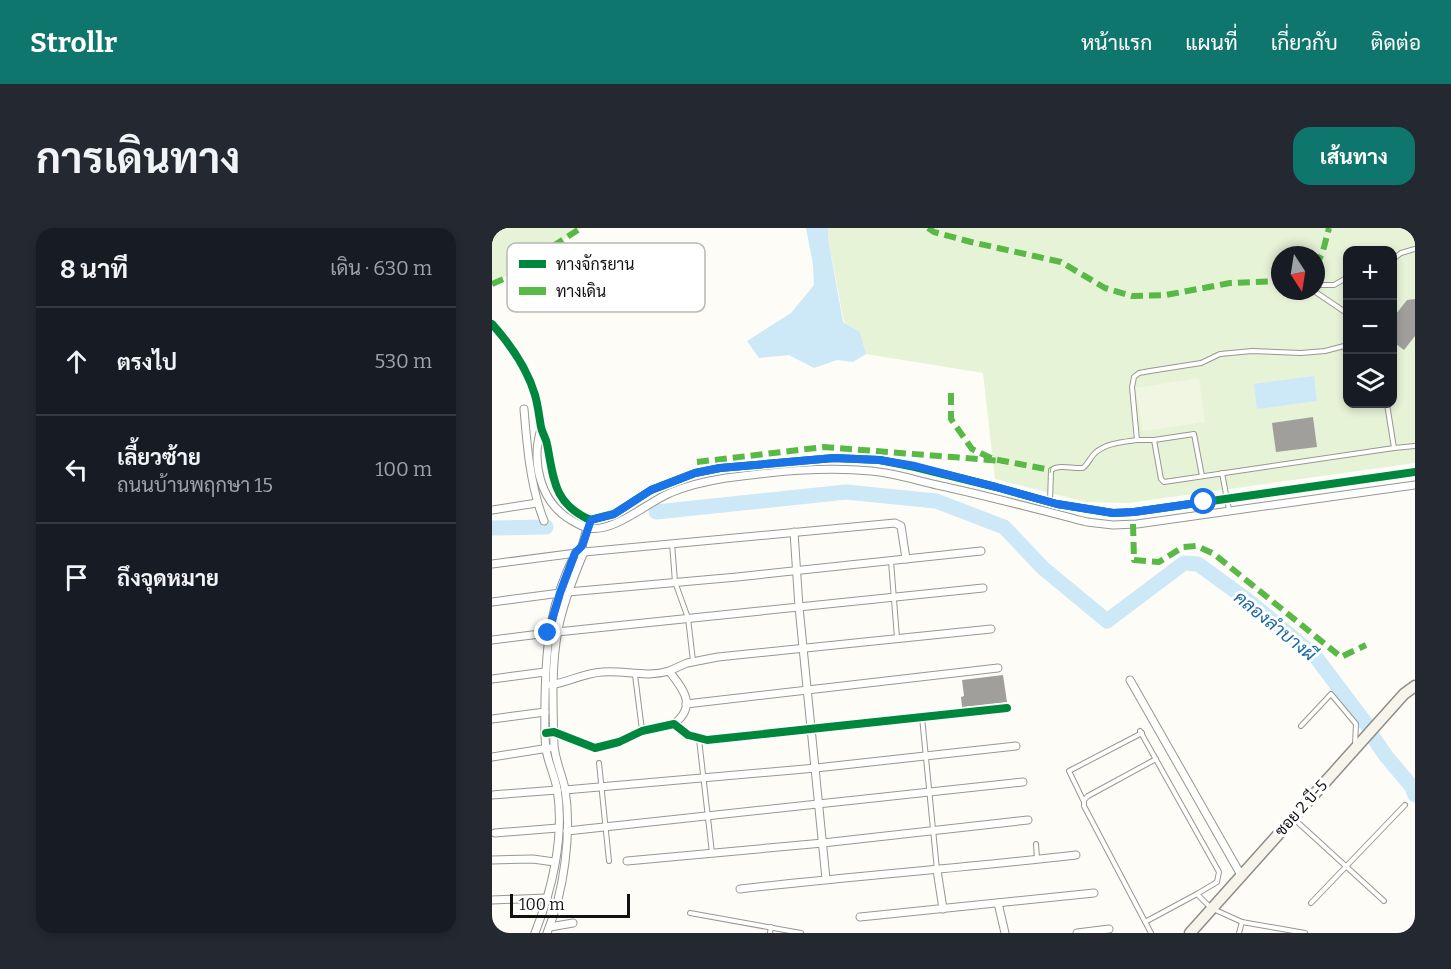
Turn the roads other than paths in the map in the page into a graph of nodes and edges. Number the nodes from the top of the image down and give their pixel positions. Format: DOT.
graph roads {
  1 [pos="1415,249"];
  2 [pos="1397,256"];
  3 [pos="1343,279"];
  4 [pos="1325,285"];
  5 [pos="1325,299"];
  6 [pos="1343,311"];
  7 [pos="492,324"];
  8 [pos="1343,346"];
  9 [pos="1388,408"];
  10 [pos="539,414"];
  11 [pos="541,429"];
  12 [pos="1137,440"];
  13 [pos="1154,440"];
  14 [pos="1415,446"];
  15 [pos="1394,448"];
  16 [pos="1415,472"];
  17 [pos="1222,473"];
  18 [pos="1202,476"];
  19 [pos="1415,485"];
  20 [pos="1227,498"];
  21 [pos="1050,502"];
  22 [pos="537,503"];
  23 [pos="492,510"];
  24 [pos="1230,511"];
  25 [pos="543,520"];
  26 [pos="591,520"];
  27 [pos="587,528"];
  28 [pos="794,532"];
  29 [pos="672,543"];
  30 [pos="580,550"];
  31 [pos="981,551"];
  32 [pos="906,559"];
  33 [pos="891,561"];
  34 [pos="492,564"];
  35 [pos="797,571"];
  36 [pos="675,582"];
  37 [pos="983,588"];
  38 [pos="568,592"];
  39 [pos="560,593"];
  40 [pos="894,597"];
  41 [pos="492,602"];
  42 [pos="799,607"];
  43 [pos="688,618"];
  44 [pos="991,629"];
  45 [pos="557,632"];
  46 [pos="548,633"];
  47 [pos="897,638"];
  48 [pos="492,640"];
  49 [pos="804,648"];
  50 [pos="693,662"];
  51 [pos="998,668"];
  52 [pos="669,671"];
  53 [pos="545,672"];
  54 [pos="634,675"];
  55 [pos="492,679"];
  56 [pos="1130,680"];
  57 [pos="554,684"];
  58 [pos="546,685"];
  59 [pos="1415,686"];
  60 [pos="808,689"];
  61 [pos="686,704"];
  62 [pos="1007,708"];
  63 [pos="545,712"];
  64 [pos="922,717"];
  65 [pos="492,719"];
  66 [pos="674,724"];
  67 [pos="1301,726"];
  68 [pos="812,728"];
  69 [pos="642,731"];
  70 [pos="554,732"];
  71 [pos="546,733"];
  72 [pos="699,739"];
  73 [pos="1016,746"];
  74 [pos="555,748"];
  75 [pos="546,749"];
  76 [pos="1354,749"];
  77 [pos="927,756"];
  78 [pos="492,757"];
  79 [pos="1156,759"];
  80 [pos="599,763"];
  81 [pos="816,768"];
  82 [pos="705,778"];
  83 [pos="1023,782"];
  84 [pos="601,788"];
  85 [pos="561,790"];
  86 [pos="930,792"];
  87 [pos="492,795"];
  88 [pos="1084,803"];
  89 [pos="819,805"];
  90 [pos="1405,805"];
  91 [pos="709,816"];
  92 [pos="1293,818"];
  93 [pos="1028,820"];
  94 [pos="605,826"];
  95 [pos="558,828"];
  96 [pos="567,831"];
  97 [pos="932,831"];
  98 [pos="495,833"];
  99 [pos="823,843"];
  100 [pos="1036,844"];
  101 [pos="712,853"];
  102 [pos="1076,855"];
  103 [pos="1037,859"];
  104 [pos="492,860"];
  105 [pos="609,861"];
  106 [pos="627,861"];
  107 [pos="554,862"];
  108 [pos="1346,867"];
  109 [pos="937,870"];
  110 [pos="1241,875"];
  111 [pos="826,879"];
  112 [pos="740,889"];
  113 [pos="1094,892"];
  114 [pos="1197,894"];
  115 [pos="547,898"];
  116 [pos="492,900"];
  117 [pos="1384,901"];
  118 [pos="998,903"];
  119 [pos="1311,903"];
  120 [pos="1211,908"];
  121 [pos="544,909"];
  122 [pos="943,909"];
  123 [pos="554,912"];
  124 [pos="690,913"];
  125 [pos="860,917"];
  126 [pos="1242,921"];
  127 [pos="1145,922"];
  128 [pos="573,923"];
  129 [pos="771,927"];
  130 [pos="1109,929"];
  131 [pos="548,930"];
  132 [pos="535,933"];
  133 [pos="770,933"];
  134 [pos="801,933"];
  135 [pos="1005,933"];
  136 [pos="1077,933"];
  137 [pos="1151,933"];
  138 [pos="1190,933"];
  139 [pos="1239,933"];
  140 [pos="1305,933"];
  1 -- 2 [label="lane"];
  3 -- 4 [label="lane"];
  5 -- 6 [label="lane"];
  7 -- 10 [label="street"];
  8 -- 12 [label="lane"];
  9 -- 15 [label="lane"];
  10 -- 11 [label="street"];
  10 -- 22 [label="street"];
  11 -- 26 [label="street"];
  11 -- 27 [label="street"];
  12 -- 13 [label="lane"];
  12 -- 21 [label="lane"];
  13 -- 18 [label="lane"];
  13 -- 18 [label="lane"];
  14 -- 15 [label="lane"];
  15 -- 17 [label="lane"];
  16 -- 20 [label="street"];
  17 -- 18 [label="lane"];
  17 -- 20 [label="lane"];
  19 -- 24 [label="street"];
  20 -- 21 [label="street"];
  20 -- 24 [label="lane"];
  21 -- 26 [label="street"];
  22 -- 23 [label="street"];
  22 -- 25 [label="street"];
  24 -- 27 [label="street"];
  26 -- 27 [label="street"];
  27 -- 30 [label="street"];
  28 -- 29 [label="street"];
  28 -- 32 [label="street"];
  28 -- 35 [label="street"];
  29 -- 30 [label="street"];
  29 -- 36 [label="lane"];
  30 -- 34 [label="street"];
  30 -- 38 [label="street"];
  30 -- 39 [label="street"];
  31 -- 32 [label="street"];
  32 -- 33 [label="street"];
  33 -- 35 [label="street"];
  33 -- 40 [label="lane"];
  35 -- 36 [label="street"];
  35 -- 42 [label="street"];
  36 -- 38 [label="street"];
  36 -- 43 [label="lane"];
  37 -- 40 [label="street"];
  38 -- 39 [label="street"];
  38 -- 45 [label="street"];
  39 -- 41 [label="street"];
  39 -- 46 [label="street"];
  40 -- 42 [label="street"];
  40 -- 47 [label="lane"];
  42 -- 43 [label="street"];
  42 -- 49 [label="street"];
  43 -- 45 [label="street"];
  43 -- 50 [label="lane"];
  44 -- 47 [label="street"];
  45 -- 57 [label="street"];
  46 -- 48 [label="street"];
  46 -- 53 [label="street"];
  47 -- 49 [label="street"];
  49 -- 50 [label="street"];
  49 -- 60 [label="street"];
  50 -- 52 [label="street"];
  51 -- 60 [label="street"];
  52 -- 54 [label="street"];
  52 -- 61 [label="street"];
  53 -- 55 [label="street"];
  53 -- 58 [label="street"];
  54 -- 57 [label="street"];
  54 -- 69 [label="lane"];
  56 -- 110 [label="street"];
  57 -- 58 [label="street"];
  57 -- 70 [label="street"];
  58 -- 63 [label="street"];
  59 -- 76 [label="street, ซอย 2 บี-5"];
  60 -- 61 [label="street"];
  60 -- 68 [label="street"];
  61 -- 66 [label="street"];
  62 -- 64 [label="street"];
  63 -- 65 [label="street"];
  63 -- 71 [label="street"];
  64 -- 68 [label="street"];
  64 -- 77 [label="lane"];
  66 -- 69 [label="street"];
  66 -- 72 [label="street"];
  67 -- 76 [label="lane"];
  68 -- 72 [label="street"];
  68 -- 81 [label="street"];
  69 -- 70 [label="street"];
  70 -- 71 [label="street"];
  70 -- 74 [label="street"];
  71 -- 75 [label="street"];
  72 -- 82 [label="lane"];
  73 -- 77 [label="street"];
  74 -- 75 [label="street"];
  74 -- 85 [label="street"];
  75 -- 78 [label="street"];
  75 -- 85 [label="street"];
  76 -- 92 [label="street, ซอย 2 บี-5"];
  77 -- 81 [label="street"];
  77 -- 86 [label="lane"];
  79 -- 88 [label="lane"];
  79 -- 88 [label="lane"];
  79 -- 114 [label="lane"];
  80 -- 84 [label="lane"];
  81 -- 82 [label="street"];
  81 -- 89 [label="street"];
  82 -- 84 [label="street"];
  82 -- 91 [label="lane"];
  83 -- 86 [label="street"];
  84 -- 85 [label="street"];
  84 -- 94 [label="lane"];
  85 -- 87 [label="street"];
  85 -- 95 [label="street"];
  85 -- 96 [label="street"];
  86 -- 89 [label="street"];
  86 -- 97 [label="lane"];
  88 -- 127 [label="lane"];
  89 -- 91 [label="street"];
  89 -- 99 [label="street"];
  90 -- 108 [label="lane"];
  91 -- 94 [label="street"];
  91 -- 101 [label="lane"];
  92 -- 108 [label="lane"];
  92 -- 110 [label="street, ซอย 2 บี-5"];
  93 -- 97 [label="street"];
  94 -- 96 [label="street"];
  94 -- 105 [label="lane"];
  95 -- 98 [label="street"];
  95 -- 107 [label="street"];
  96 -- 123 [label="street"];
  97 -- 99 [label="street"];
  97 -- 109 [label="lane"];
  99 -- 101 [label="street"];
  99 -- 111 [label="street"];
  100 -- 103 [label="lane"];
  101 -- 106 [label="street"];
  102 -- 103 [label="street"];
  103 -- 109 [label="street"];
  104 -- 107 [label="street"];
  107 -- 115 [label="street"];
  108 -- 117 [label="lane"];
  108 -- 119 [label="lane"];
  109 -- 111 [label="street"];
  109 -- 122 [label="street"];
  110 -- 120 [label="street, ซอย 2 บี-5"];
  111 -- 112 [label="street"];
  113 -- 118 [label="street"];
  114 -- 120 [label="lane"];
  114 -- 127 [label="lane"];
  115 -- 116 [label="street"];
  115 -- 121 [label="street"];
  118 -- 122 [label="street"];
  118 -- 135 [label="street"];
  120 -- 126 [label="lane"];
  120 -- 138 [label="street, ซอย 2 บี-5"];
  121 -- 123 [label="street"];
  121 -- 132 [label="street"];
  122 -- 125 [label="street"];
  123 -- 131 [label="street"];
  124 -- 129 [label="lane"];
  126 -- 139 [label="lane"];
  126 -- 140 [label="lane"];
  127 -- 137 [label="lane"];
  128 -- 131 [label="street"];
  129 -- 133 [label="lane"];
  129 -- 134 [label="lane"];
  130 -- 136 [label="street"];
}
